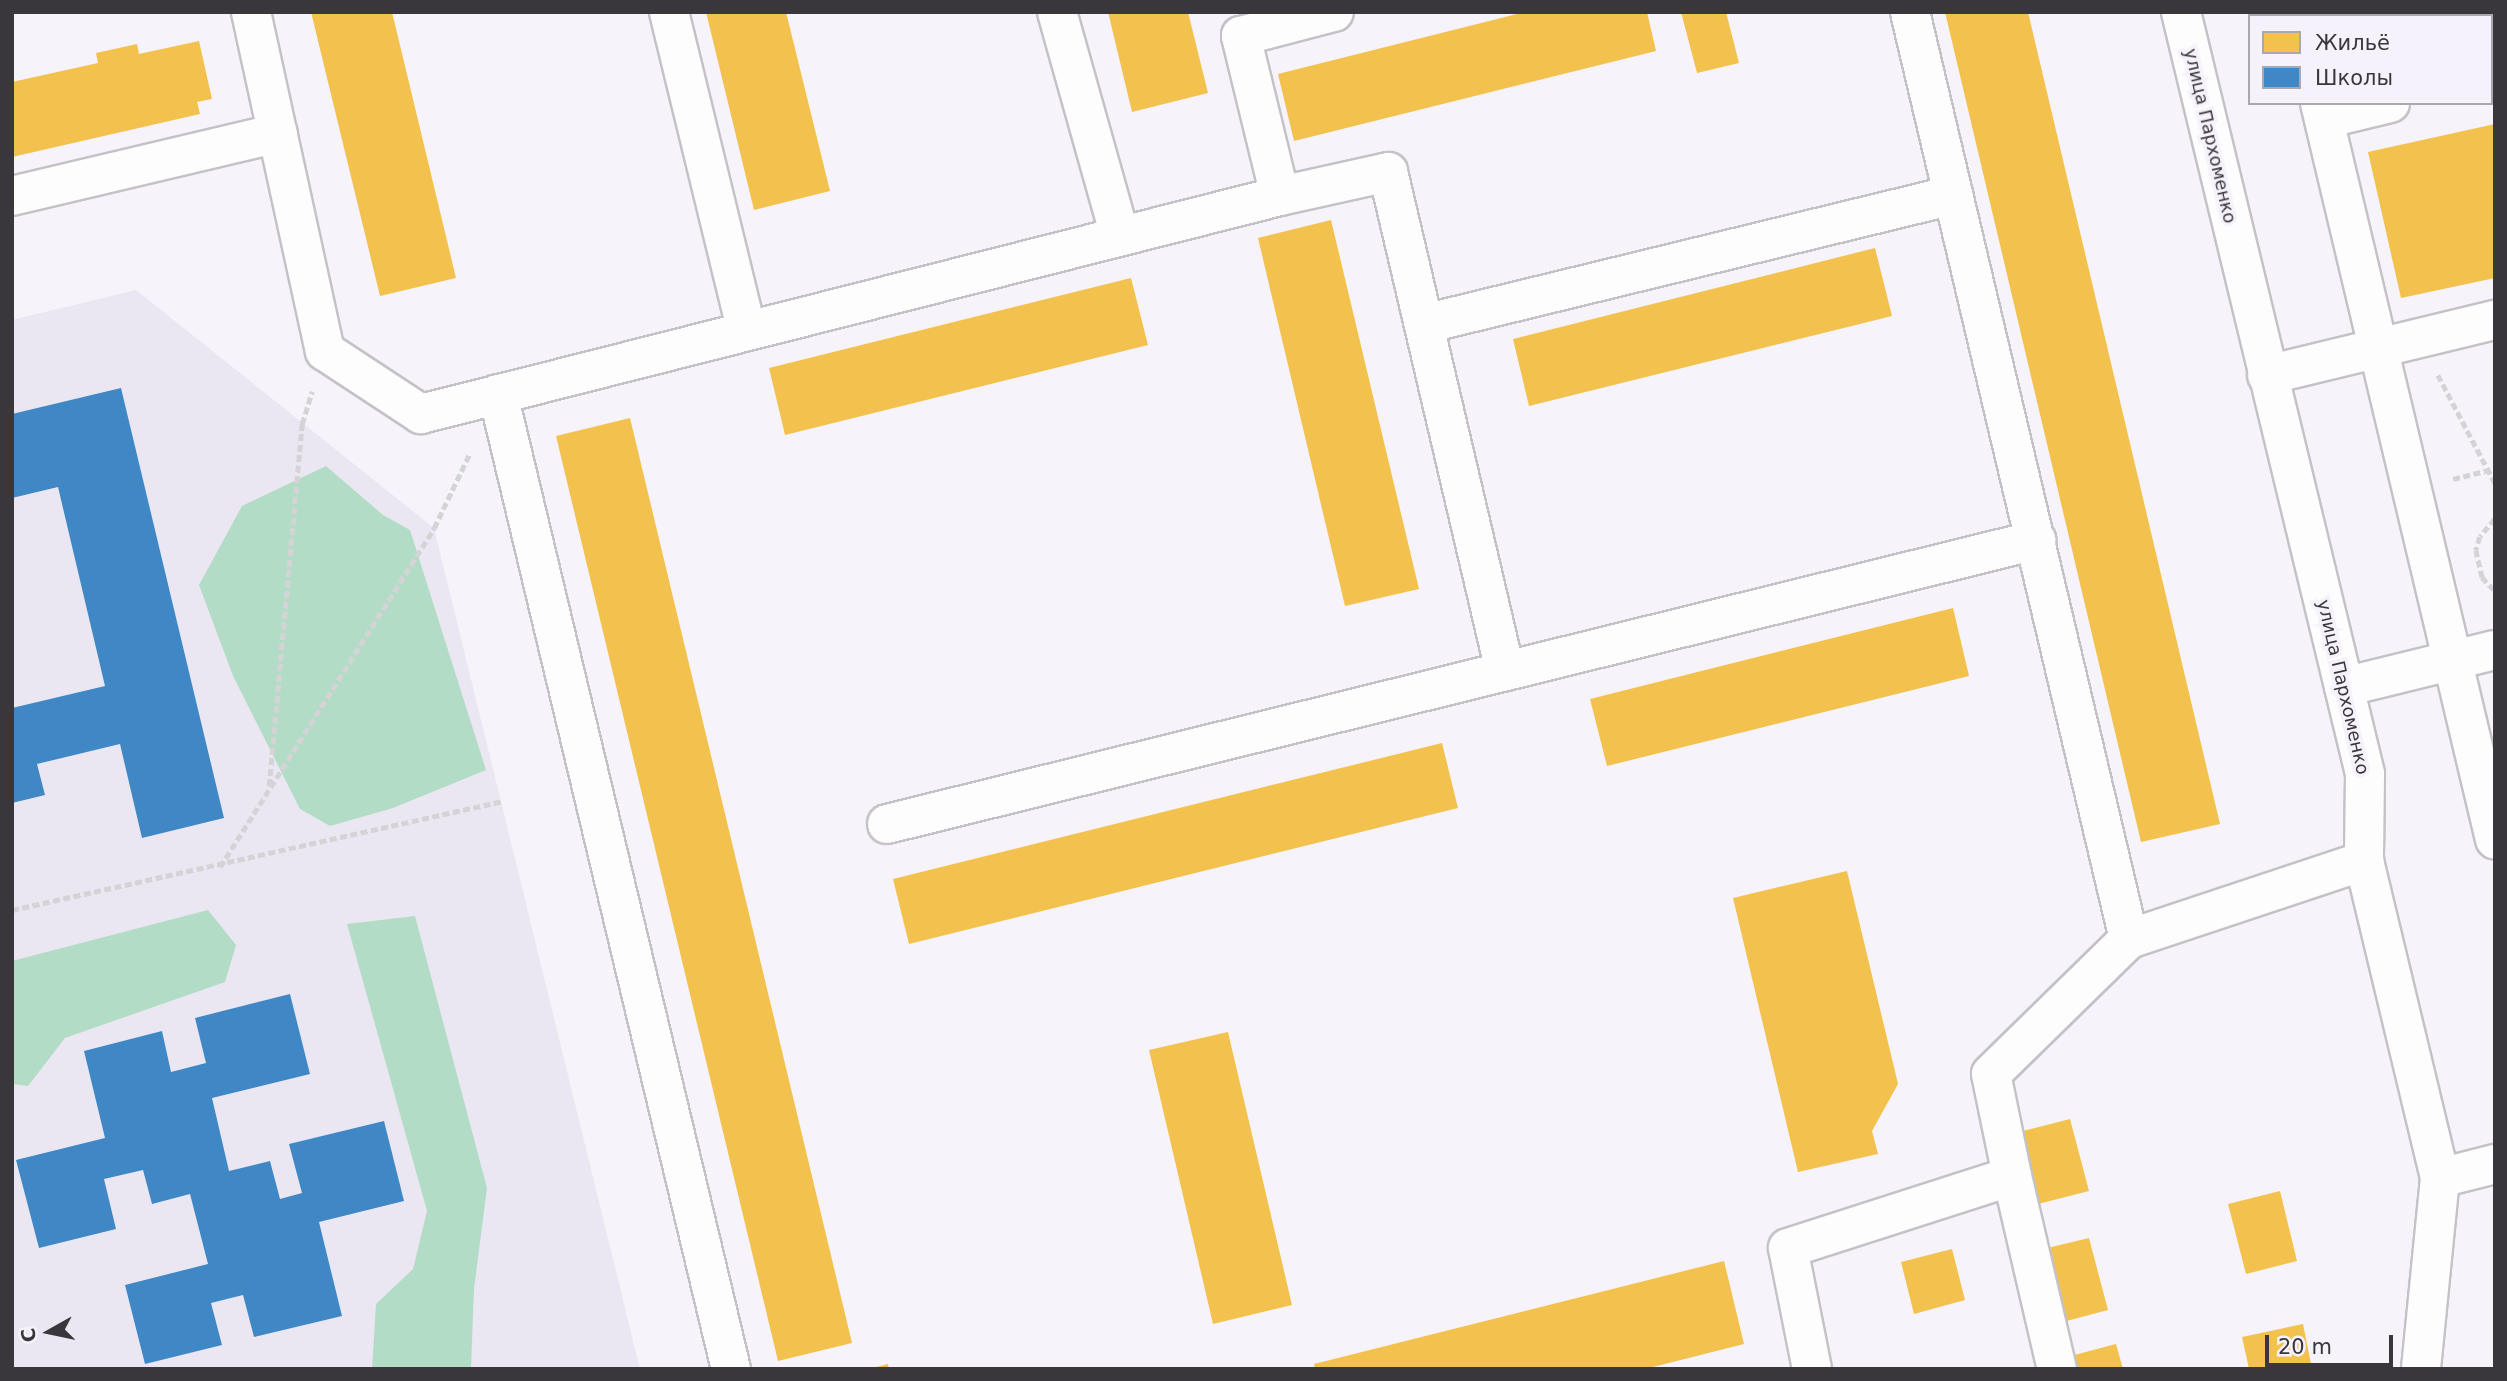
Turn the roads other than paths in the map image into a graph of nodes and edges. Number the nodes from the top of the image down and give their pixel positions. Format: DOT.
graph roads {
  1 [pos="251,12"];
  2 [pos="669,12"];
  3 [pos="1057,12"];
  4 [pos="1334,12"];
  5 [pos="1910,12"];
  6 [pos="2181,12"];
  7 [pos="2373,105"];
  8 [pos="2322,111"];
  9 [pos="278,133"];
  10 [pos="1953,195"];
  11 [pos="12,196"];
  12 [pos="1280,196"];
  13 [pos="1120,236"];
  14 [pos="2495,320"];
  15 [pos="1424,324"];
  16 [pos="747,331"];
  17 [pos="2378,348"];
  18 [pos="2267,374"];
  19 [pos="498,394"];
  20 [pos="2036,540"];
  21 [pos="2495,650"];
  22 [pos="2452,660"];
  23 [pos="1505,671"];
  24 [pos="2344,687"];
  25 [pos="887,824"];
  26 [pos="2494,829"];
  27 [pos="2364,861"];
  28 [pos="2129,939"];
  29 [pos="2495,1164"];
  30 [pos="2012,1176"];
  31 [pos="2440,1178"];
  32 [pos="731,1369"];
  33 [pos="1812,1369"];
  34 [pos="2057,1369"];
  35 [pos="2421,1369"];
  1 -- 9 [label="street"];
  2 -- 16 [label="street"];
  3 -- 13 [label="street"];
  4 -- 12 [label="street"];
  5 -- 10 [label="street"];
  6 -- 18 [label="street, улица Пархоменко"];
  7 -- 8 [label="street"];
  8 -- 17 [label="street"];
  9 -- 11 [label="street"];
  9 -- 19 [label="street"];
  10 -- 15 [label="street"];
  10 -- 20 [label="street"];
  12 -- 13 [label="street"];
  12 -- 15 [label="street"];
  13 -- 16 [label="street"];
  14 -- 17 [label="street"];
  15 -- 23 [label="street"];
  16 -- 19 [label="street"];
  17 -- 18 [label="street"];
  17 -- 22 [label="street"];
  18 -- 24 [label="street, улица Пархоменко"];
  19 -- 32 [label="street"];
  20 -- 23 [label="street"];
  20 -- 28 [label="street"];
  21 -- 22 [label="street"];
  22 -- 24 [label="street"];
  22 -- 26 [label="street"];
  23 -- 25 [label="street"];
  24 -- 27 [label="street, улица Пархоменко"];
  27 -- 28 [label="street"];
  27 -- 31 [label="street, улица Пархоменко"];
  28 -- 30 [label="street"];
  29 -- 31 [label="street"];
  30 -- 33 [label="street"];
  30 -- 34 [label="street"];
  31 -- 35 [label="street, улица Пархоменко"];
}
